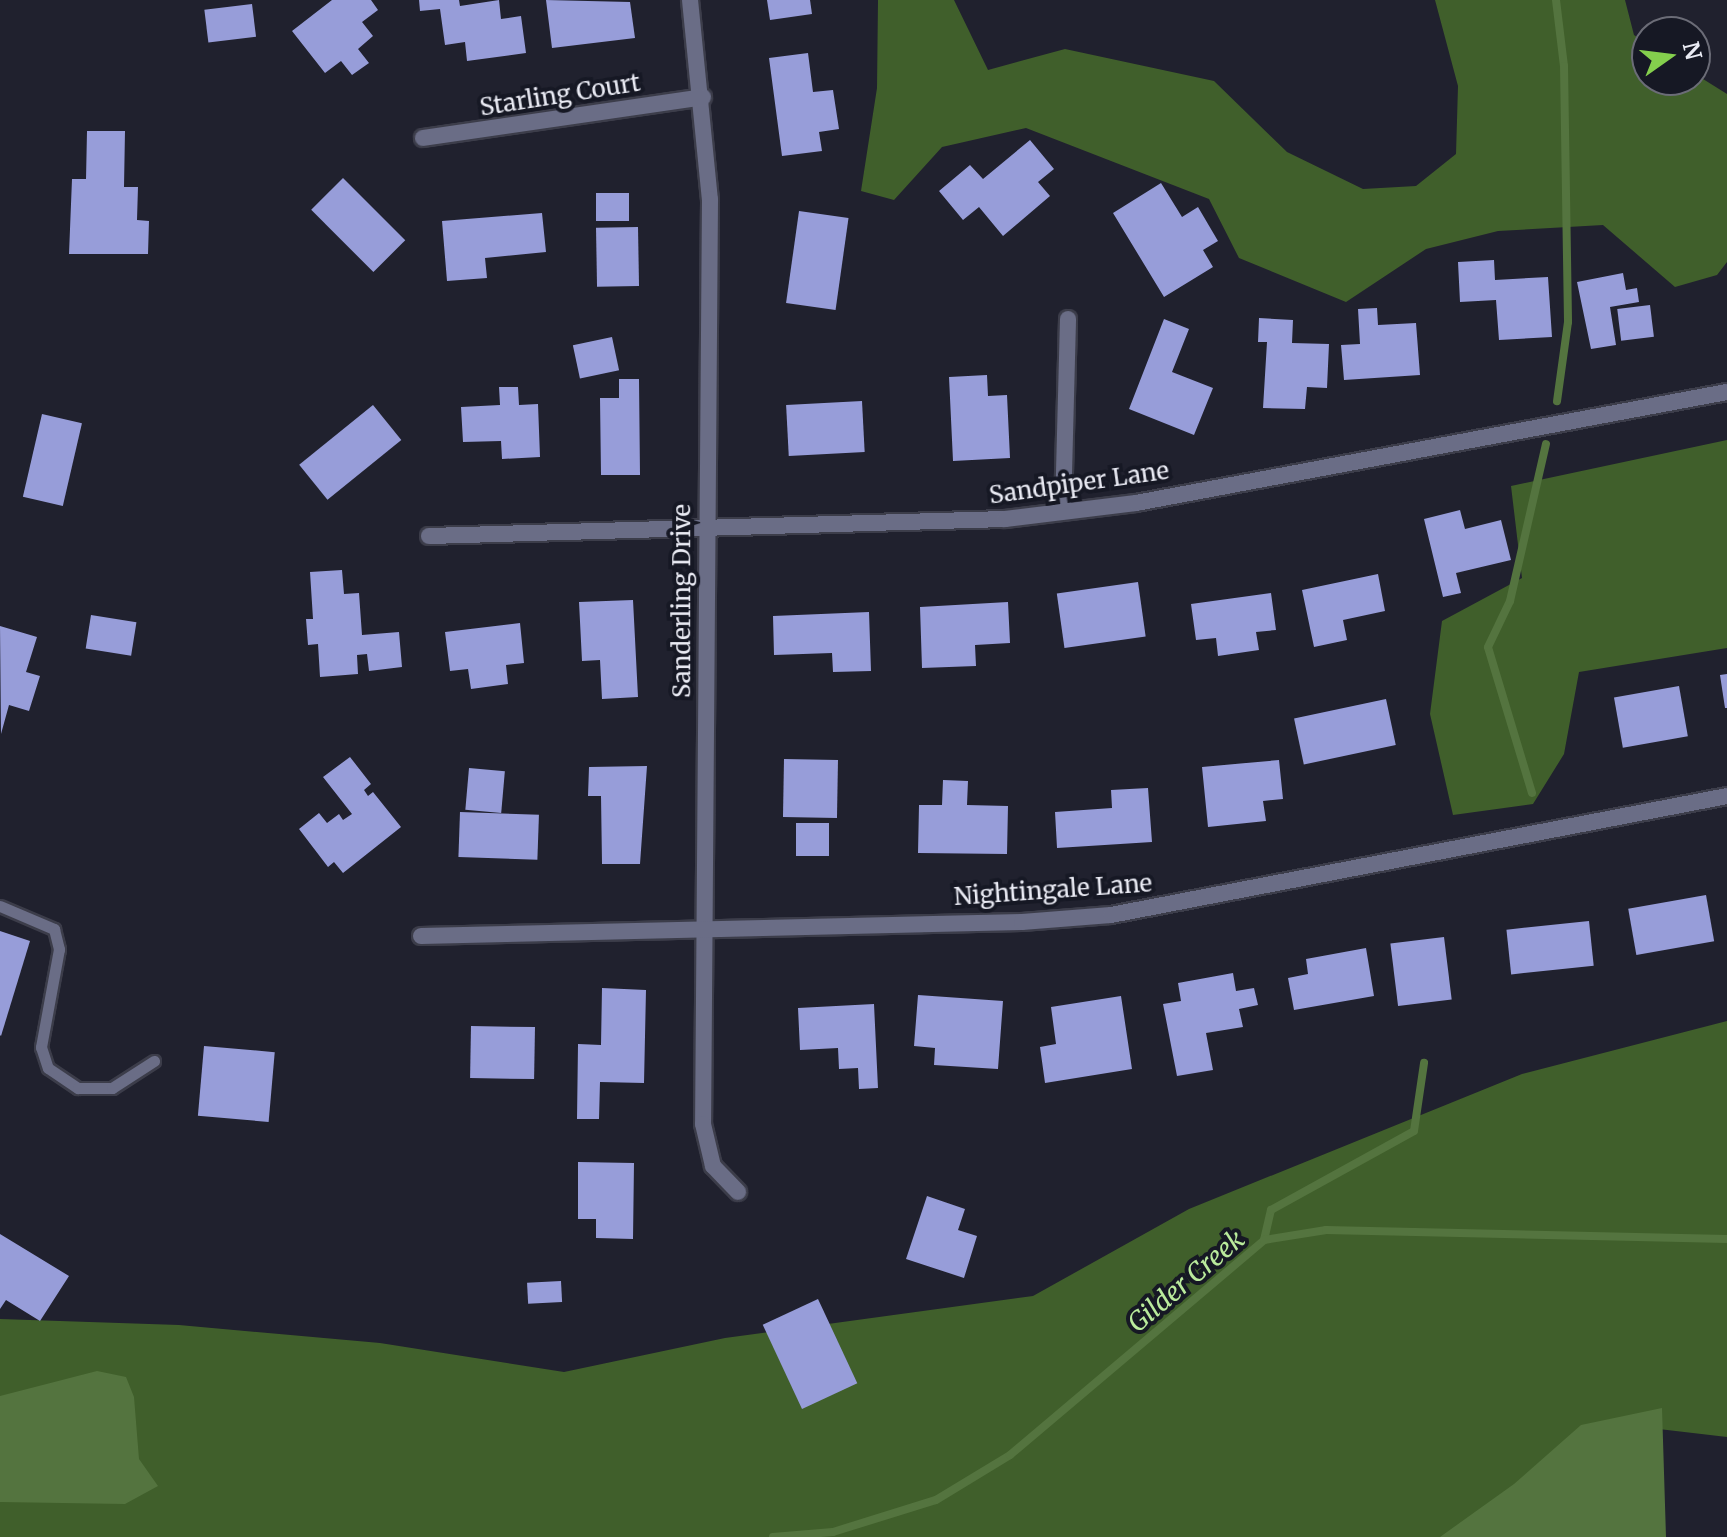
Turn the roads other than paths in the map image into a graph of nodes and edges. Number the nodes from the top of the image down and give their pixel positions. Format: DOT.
graph roads {
  1 [pos="690,0"];
  2 [pos="703,97"];
  3 [pos="423,138"];
  4 [pos="1068,319"];
  5 [pos="1727,392"];
  6 [pos="1063,511"];
  7 [pos="706,525"];
  8 [pos="429,536"];
  9 [pos="1727,796"];
  10 [pos="0,906"];
  11 [pos="703,925"];
  12 [pos="421,936"];
  13 [pos="154,1061"];
  14 [pos="738,1192"];
  1 -- 2 [label="street, Sanderling Drive"];
  2 -- 3 [label="street, Starling Court"];
  2 -- 7 [label="street, Sanderling Drive"];
  4 -- 6 [label="street"];
  5 -- 6 [label="street, Sandpiper Lane"];
  6 -- 7 [label="street, Sandpiper Lane"];
  7 -- 8 [label="street, Sandpiper Lane"];
  7 -- 11 [label="street, Sanderling Drive"];
  9 -- 11 [label="street, Nightingale Lane"];
  10 -- 13 [label="lane"];
  11 -- 12 [label="street, Nightingale Lane"];
  11 -- 14 [label="street, Sanderling Drive"];
}
